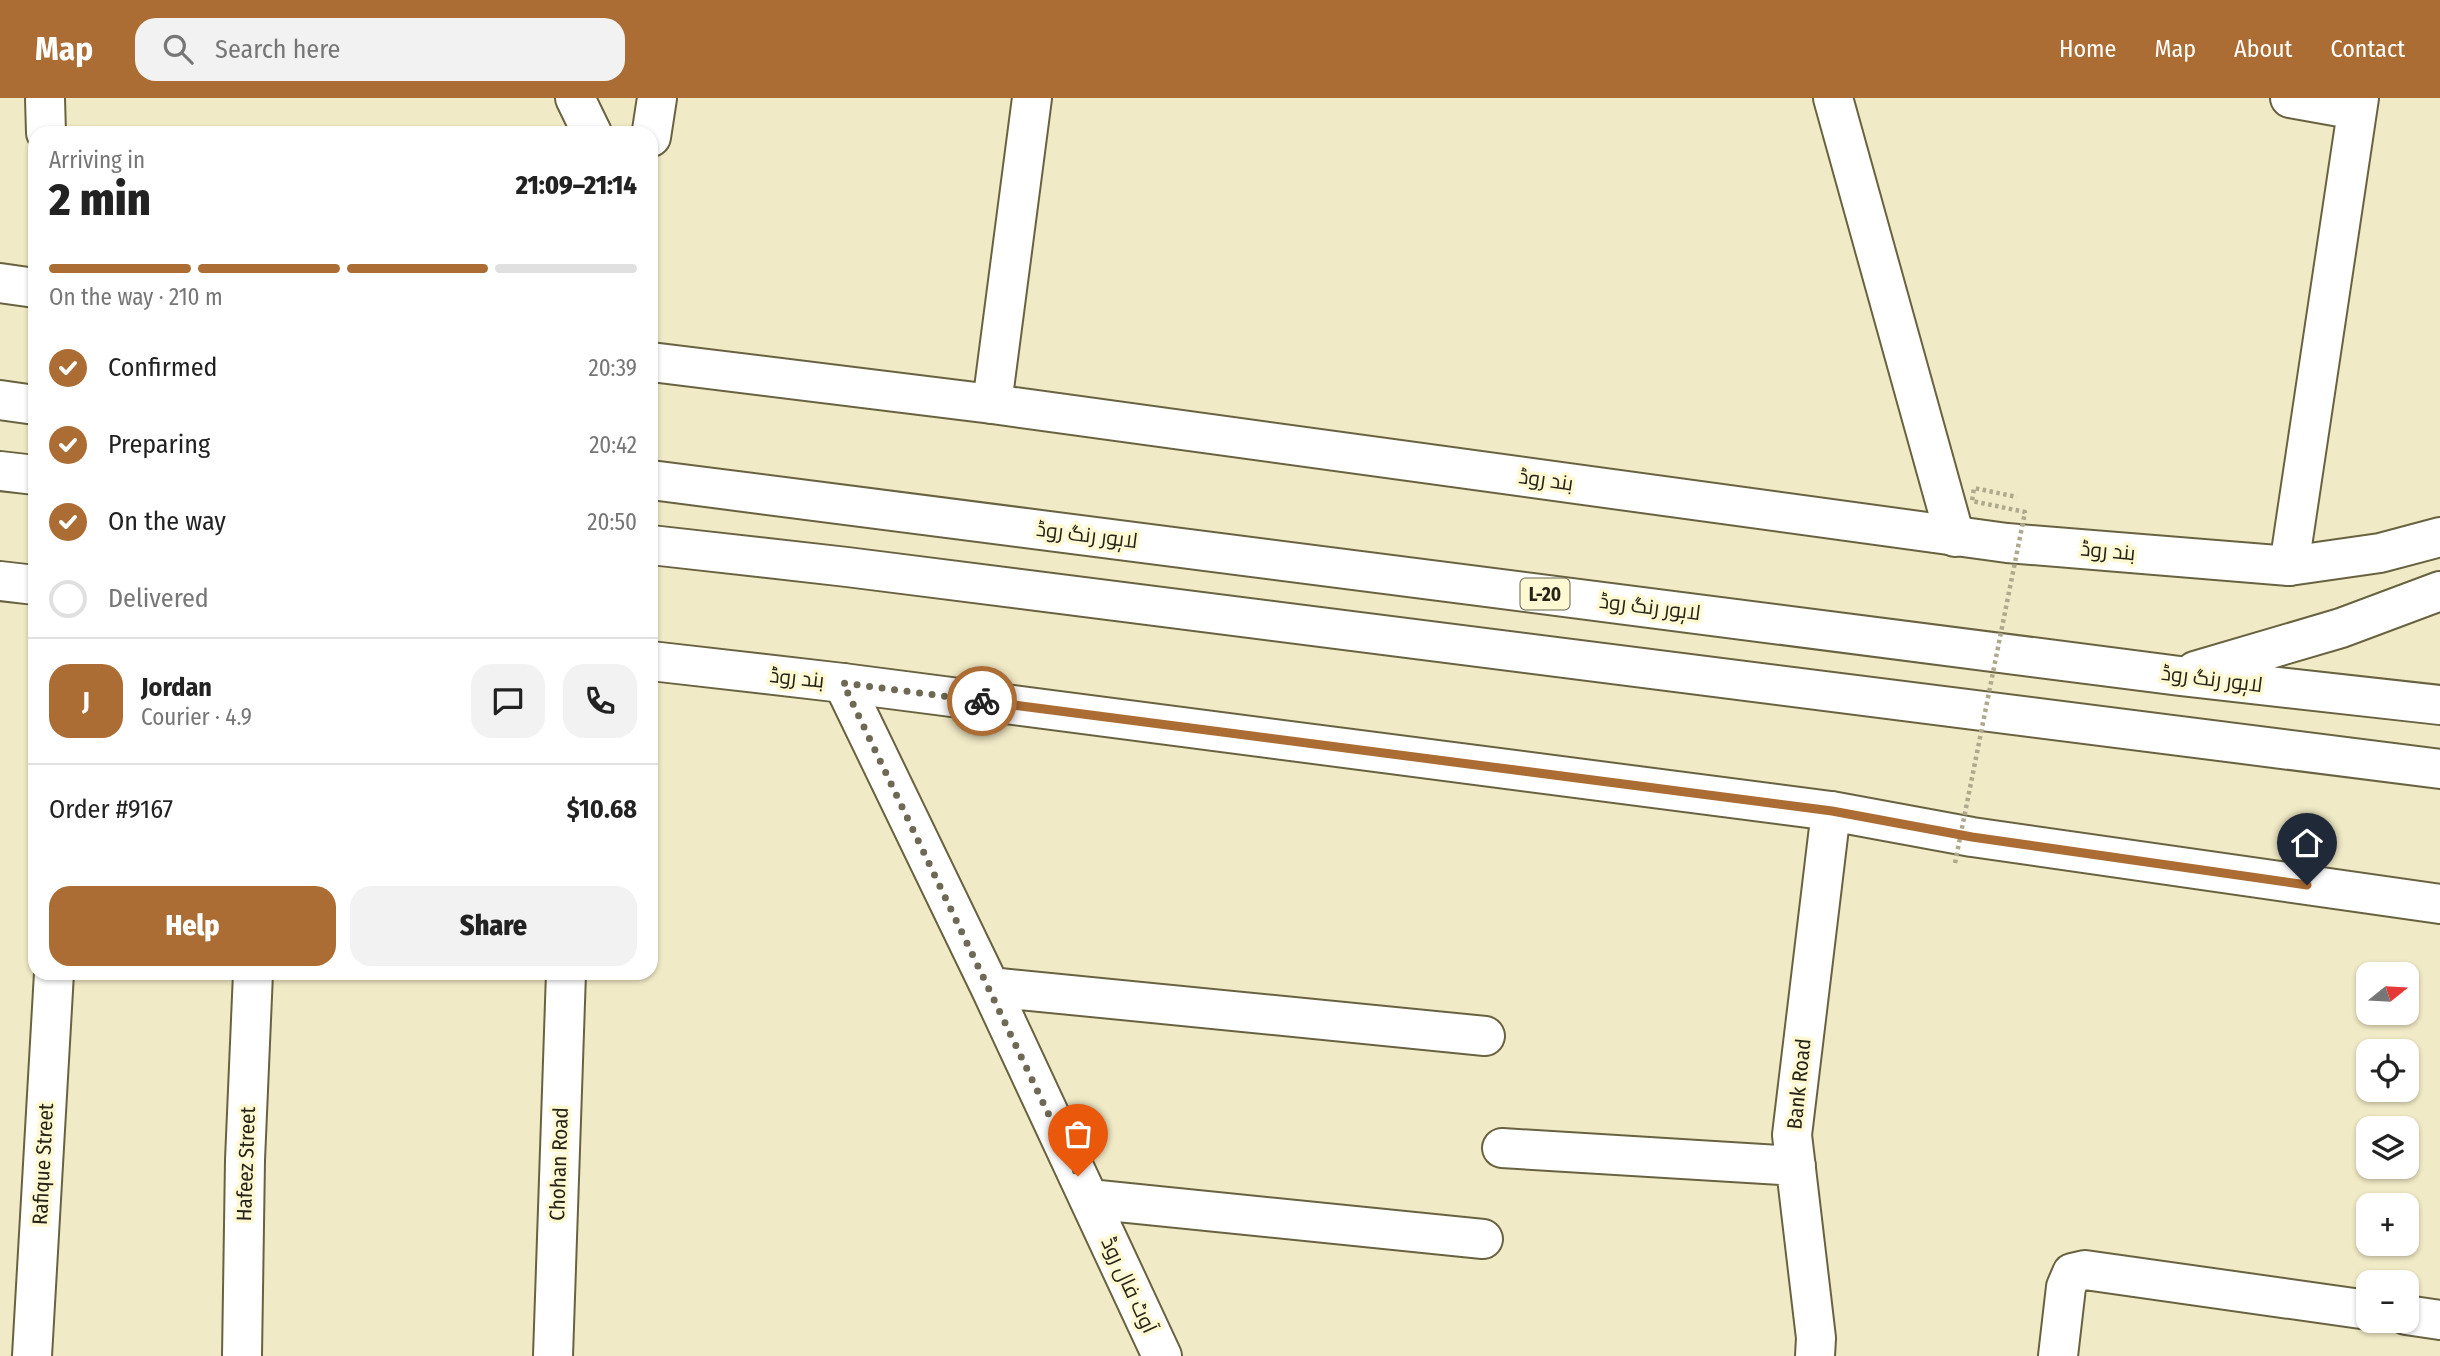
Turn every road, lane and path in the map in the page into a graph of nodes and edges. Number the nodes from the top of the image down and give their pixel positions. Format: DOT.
graph roads {
  1 [pos="45,98"];
  2 [pos="575,98"];
  3 [pos="657,98"];
  4 [pos="1032,98"];
  5 [pos="1833,98"];
  6 [pos="2290,98"];
  7 [pos="2358,104"];
  8 [pos="46,126"];
  9 [pos="589,126"];
  10 [pos="653,126"];
  11 [pos="0,284"];
  12 [pos="28,287"];
  13 [pos="658,363"];
  14 [pos="0,400"];
  15 [pos="28,404"];
  16 [pos="992,404"];
  17 [pos="0,471"];
  18 [pos="28,474"];
  19 [pos="658,481"];
  20 [pos="2017,497"];
  21 [pos="1955,537"];
  22 [pos="2440,537"];
  23 [pos="658,546"];
  24 [pos="2289,566"];
  25 [pos="0,581"];
  26 [pos="28,584"];
  27 [pos="2440,591"];
  28 [pos="658,662"];
  29 [pos="2180,676"];
  30 [pos="843,683"];
  31 [pos="2440,705"];
  32 [pos="2440,769"];
  33 [pos="1832,811"];
  34 [pos="1955,863"];
  35 [pos="2440,904"];
  36 [pos="54,980"];
  37 [pos="253,980"];
  38 [pos="566,980"];
  39 [pos="989,987"];
  40 [pos="1485,1036"];
  41 [pos="1502,1148"];
  42 [pos="1796,1166"];
  43 [pos="1089,1199"];
  44 [pos="1483,1239"];
  45 [pos="2356,1308"];
  46 [pos="2419,1317"];
  47 [pos="2440,1320"];
  48 [pos="32,1356"];
  49 [pos="242,1356"];
  50 [pos="553,1356"];
  51 [pos="1162,1356"];
  52 [pos="1815,1356"];
  53 [pos="2058,1356"];
  1 -- 8 [label="main road"];
  2 -- 9 [label="main road"];
  3 -- 10 [label="main road"];
  4 -- 16 [label="main road"];
  5 -- 21 [label="main road"];
  6 -- 7 [label="main road"];
  7 -- 24 [label="main road"];
  11 -- 12 [label="main road"];
  13 -- 16 [label="main road, بند روڈ"];
  14 -- 15 [label="main road"];
  16 -- 21 [label="main road, بند روڈ"];
  17 -- 18 [label="main road"];
  19 -- 29 [label="main road, لاہور رنگ روڈ / L-20"];
  20 -- 34 [label="path, bridge"];
  21 -- 24 [label="main road, بند روڈ"];
  22 -- 24 [label="main road, بند روڈ"];
  23 -- 32 [label="main road"];
  25 -- 26 [label="main road"];
  27 -- 29 [label="main road"];
  28 -- 30 [label="main road, بند روڈ"];
  29 -- 31 [label="main road, لاہور رنگ روڈ / L-20"];
  30 -- 33 [label="main road, بند روڈ"];
  30 -- 39 [label="main road, آوٹ فال روڈ"];
  33 -- 35 [label="main road, بند روڈ"];
  33 -- 42 [label="main road, Bank Road"];
  36 -- 48 [label="main road, Rafique Street"];
  37 -- 49 [label="main road, Hafeez Street"];
  38 -- 50 [label="main road, Chohan Road"];
  39 -- 40 [label="main road"];
  39 -- 43 [label="main road, آوٹ فال روڈ"];
  41 -- 42 [label="main road"];
  42 -- 52 [label="main road, Bank Road"];
  43 -- 44 [label="main road"];
  43 -- 51 [label="main road, آوٹ فال روڈ"];
  45 -- 53 [label="main road"];
  46 -- 47 [label="main road"];
}
